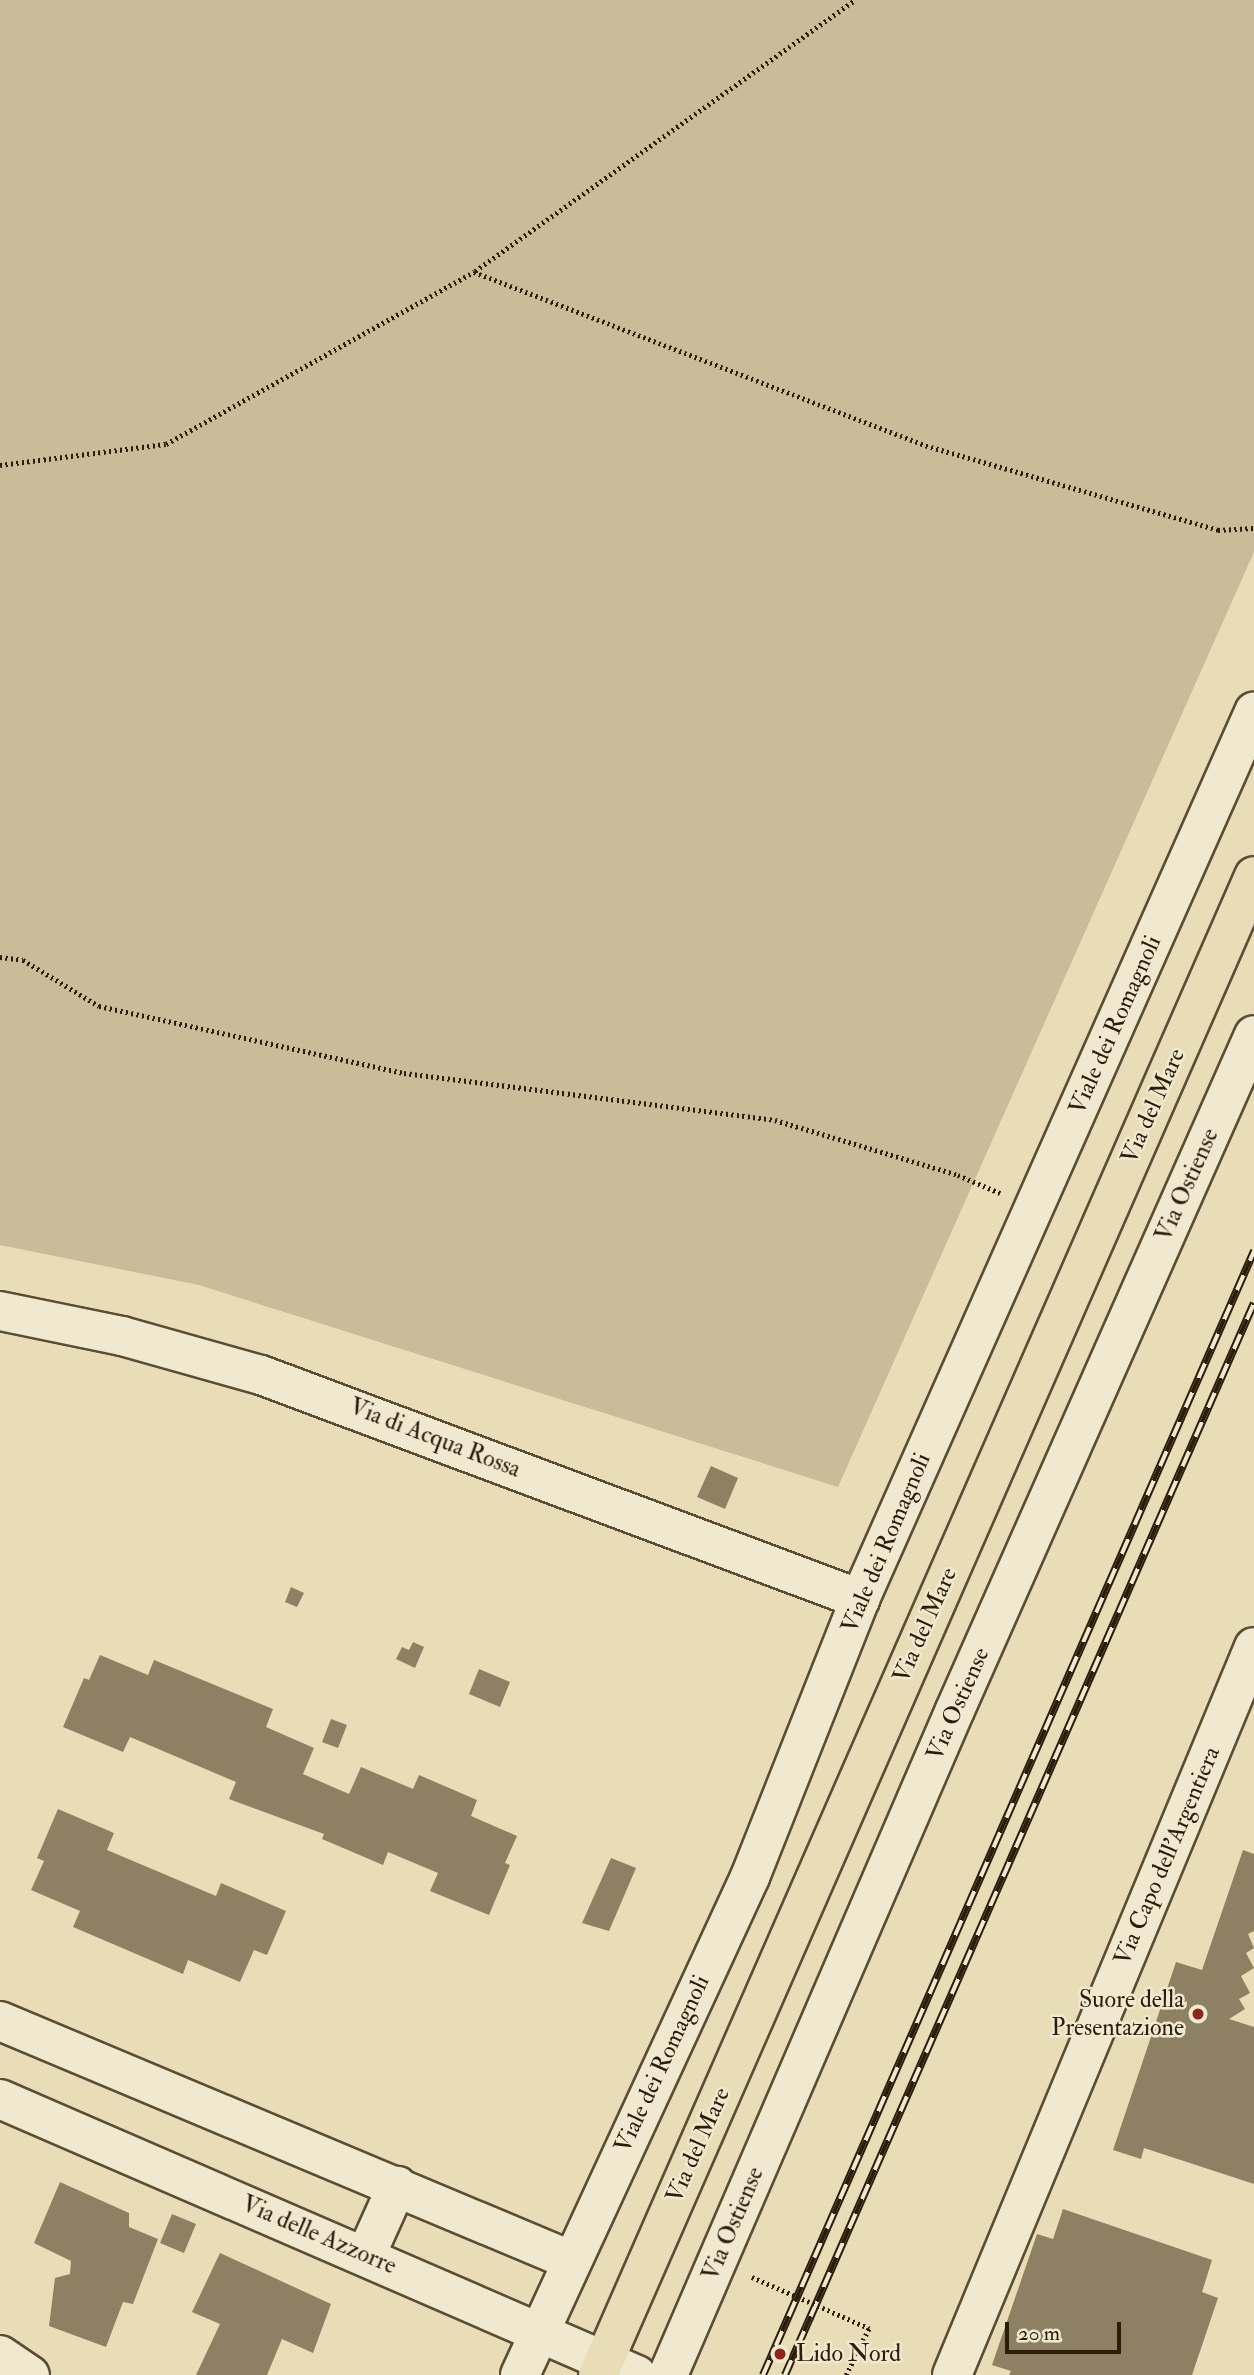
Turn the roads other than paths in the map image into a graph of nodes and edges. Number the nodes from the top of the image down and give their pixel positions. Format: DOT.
graph roads {
  1 [pos="1254,712"];
  2 [pos="1254,877"];
  3 [pos="1254,1035"];
  4 [pos="0,1311"];
  5 [pos="860,1599"];
  6 [pos="1254,1647"];
  7 [pos="0,2021"];
  8 [pos="0,2099"];
  9 [pos="397,2186"];
  10 [pos="366,2255"];
  11 [pos="570,2260"];
  12 [pos="540,2331"];
  13 [pos="0,2355"];
  14 [pos="613,2370"];
  15 [pos="30,2375"];
  16 [pos="520,2375"];
  17 [pos="668,2375"];
  18 [pos="952,2375"];
  1 -- 5 [label="street, Viale dei Romagnoli"];
  2 -- 14 [label="main road, Via del Mare"];
  3 -- 17 [label="street, Via Ostiense"];
  4 -- 5 [label="street, Via di Acqua Rossa"];
  5 -- 11 [label="street, Viale dei Romagnoli"];
  6 -- 18 [label="street, Via Capo dell'Argentiera"];
  7 -- 9 [label="street"];
  8 -- 10 [label="street, Via delle Azzorre"];
  9 -- 10 [label="street"];
  9 -- 11 [label="street"];
  10 -- 12 [label="street, Via delle Azzorre"];
  11 -- 12 [label="street, Viale dei Romagnoli"];
  12 -- 14 [label="street, Via delle Azzorre"];
  12 -- 16 [label="street, Viale dei Romagnoli"];
  13 -- 15 [label="street"];
}
